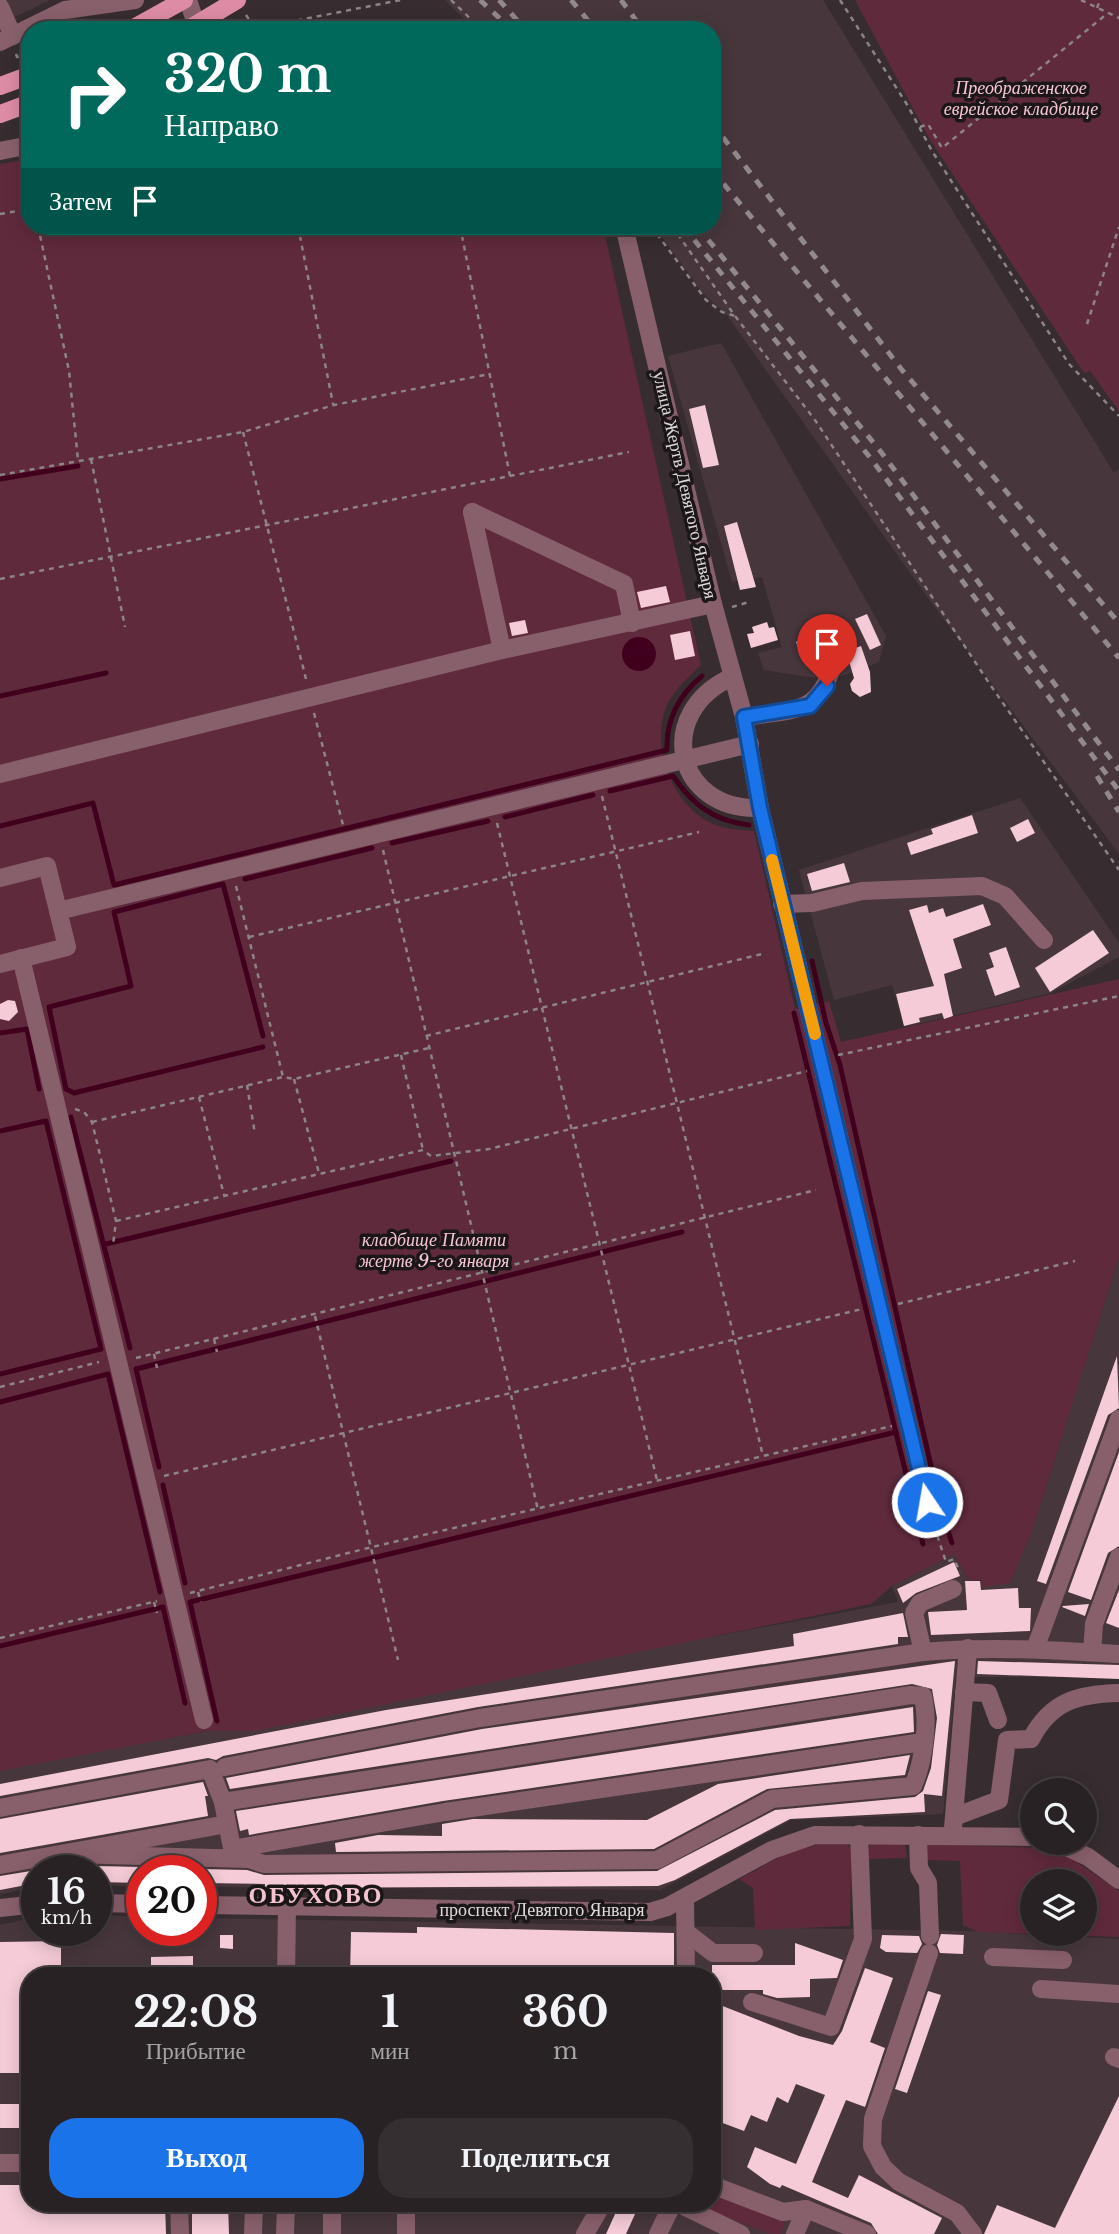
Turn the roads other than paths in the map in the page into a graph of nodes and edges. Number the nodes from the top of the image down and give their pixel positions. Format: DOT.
graph roads {
  1 [pos="135,0"];
  2 [pos="186,0"];
  3 [pos="116,1"];
  4 [pos="0,7"];
  5 [pos="242,7"];
  6 [pos="46,21"];
  7 [pos="147,21"];
  8 [pos="194,21"];
  9 [pos="209,21"];
  10 [pos="9,43"];
  11 [pos="21,78"];
  12 [pos="0,86"];
  13 [pos="21,106"];
  14 [pos="0,114"];
  15 [pos="21,147"];
  16 [pos="0,151"];
  17 [pos="626,235"];
  18 [pos="713,604"];
  19 [pos="632,622"];
  20 [pos="502,650"];
  21 [pos="835,654"];
  22 [pos="732,677"];
  23 [pos="744,717"];
  24 [pos="750,744"];
  25 [pos="685,760"];
  26 [pos="0,774"];
  27 [pos="760,808"];
  28 [pos="0,876"];
  29 [pos="782,904"];
  30 [pos="58,911"];
  31 [pos="1044,940"];
  32 [pos="22,958"];
  33 [pos="0,964"];
  34 [pos="1119,1419"];
  35 [pos="929,1510"];
  36 [pos="1119,1557"];
  37 [pos="953,1589"];
  38 [pos="968,1648"];
  39 [pos="1035,1649"];
  40 [pos="923,1652"];
  41 [pos="1092,1652"];
  42 [pos="1119,1654"];
  43 [pos="964,1692"];
  44 [pos="1119,1693"];
  45 [pos="204,1720"];
  46 [pos="998,1720"];
  47 [pos="923,1742"];
  48 [pos="225,1768"];
  49 [pos="223,1802"];
  50 [pos="0,1808"];
  51 [pos="227,1824"];
  52 [pos="953,1826"];
  53 [pos="859,1834"];
  54 [pos="918,1835"];
  55 [pos="1020,1835"];
  56 [pos="71,1854"];
  57 [pos="233,1854"];
  58 [pos="1084,1855"];
  59 [pos="0,1864"];
  60 [pos="1119,1880"];
  61 [pos="685,1898"];
  62 [pos="217,1905"];
  63 [pos="21,1906"];
  64 [pos="287,1907"];
  65 [pos="0,1908"];
  66 [pos="686,1931"];
  67 [pos="754,1953"];
  68 [pos="993,1957"];
  69 [pos="1063,1960"];
  70 [pos="286,1967"];
  71 [pos="685,1967"];
  72 [pos="1041,1989"];
  73 [pos="1119,1994"];
  74 [pos="752,2002"];
  75 [pos="0,2163"];
  76 [pos="21,2163"];
  77 [pos="721,2188"];
  78 [pos="806,2209"];
  79 [pos="179,2212"];
  80 [pos="254,2212"];
  81 [pos="286,2212"];
  82 [pos="332,2212"];
  83 [pos="406,2212"];
  84 [pos="598,2212"];
  85 [pos="670,2212"];
  86 [pos="694,2212"];
  87 [pos="180,2234"];
  88 [pos="253,2234"];
  89 [pos="285,2234"];
  90 [pos="332,2234"];
  91 [pos="406,2234"];
  92 [pos="585,2234"];
  93 [pos="657,2234"];
  94 [pos="741,2234"];
  95 [pos="795,2234"];
  96 [pos="867,2234"];
  97 [pos="973,2234"];
  1 -- 3 [label="street"];
  2 -- 7 [label="main road"];
  2 -- 8 [label="street"];
  3 -- 6 [label="street"];
  4 -- 10 [label="street"];
  5 -- 9 [label="main road, bridge"];
  11 -- 12 [label="main road"];
  13 -- 14 [label="main road"];
  15 -- 16 [label="street"];
  17 -- 18 [label="street, улица Жертв Девятого Января"];
  18 -- 19 [label="street"];
  18 -- 22 [label="street, улица Жертв Девятого Января"];
  19 -- 20 [label="street"];
  19 -- 20 [label="street"];
  20 -- 26 [label="street"];
  21 -- 23 [label="street"];
  22 -- 23 [label="street, улица Жертв Девятого Января"];
  22 -- 25 [label="street"];
  23 -- 24 [label="street, улица Жертв Девятого Января"];
  24 -- 25 [label="street"];
  24 -- 27 [label="street, улица Жертв Девятого Января"];
  25 -- 27 [label="street"];
  25 -- 30 [label="street"];
  27 -- 29 [label="street, улица Жертв Девятого Января"];
  28 -- 30 [label="street"];
  29 -- 31 [label="street"];
  29 -- 35 [label="street, улица Жертв Девятого Января"];
  30 -- 32 [label="street"];
  32 -- 33 [label="street"];
  32 -- 45 [label="street"];
  34 -- 39 [label="street"];
  36 -- 41 [label="street"];
  37 -- 40 [label="street"];
  38 -- 39 [label="street"];
  38 -- 40 [label="street"];
  38 -- 43 [label="street"];
  39 -- 41 [label="street"];
  40 -- 48 [label="street"];
  41 -- 42 [label="street"];
  43 -- 46 [label="street"];
  43 -- 52 [label="street"];
  44 -- 52 [label="street"];
  47 -- 49 [label="street"];
  47 -- 57 [label="street"];
  47 -- 57 [label="street"];
  49 -- 50 [label="street"];
  49 -- 51 [label="street"];
  51 -- 56 [label="street"];
  51 -- 57 [label="street"];
  52 -- 54 [label="street, проспект Девятого Января"];
  52 -- 55 [label="street, проспект Девятого Января"];
  53 -- 54 [label="street, проспект Девятого Января"];
  53 -- 61 [label="street, проспект Девятого Января"];
  53 -- 74 [label="street"];
  54 -- 97 [label="street"];
  56 -- 57 [label="street"];
  56 -- 59 [label="street"];
  58 -- 60 [label="street"];
  61 -- 64 [label="street, проспект Девятого Января"];
  61 -- 66 [label="street"];
  62 -- 64 [label="street, проспект Девятого Января"];
  63 -- 65 [label="street"];
  64 -- 70 [label="street"];
  66 -- 67 [label="street"];
  66 -- 71 [label="street"];
  68 -- 69 [label="street"];
  72 -- 73 [label="street"];
  75 -- 76 [label="street"];
  77 -- 78 [label="street"];
  78 -- 95 [label="street"];
  78 -- 96 [label="street"];
  79 -- 87 [label="street"];
  80 -- 88 [label="street"];
  81 -- 89 [label="street"];
  82 -- 90 [label="street"];
  83 -- 91 [label="street"];
  84 -- 92 [label="street"];
  85 -- 93 [label="street"];
  86 -- 94 [label="street"];
}
